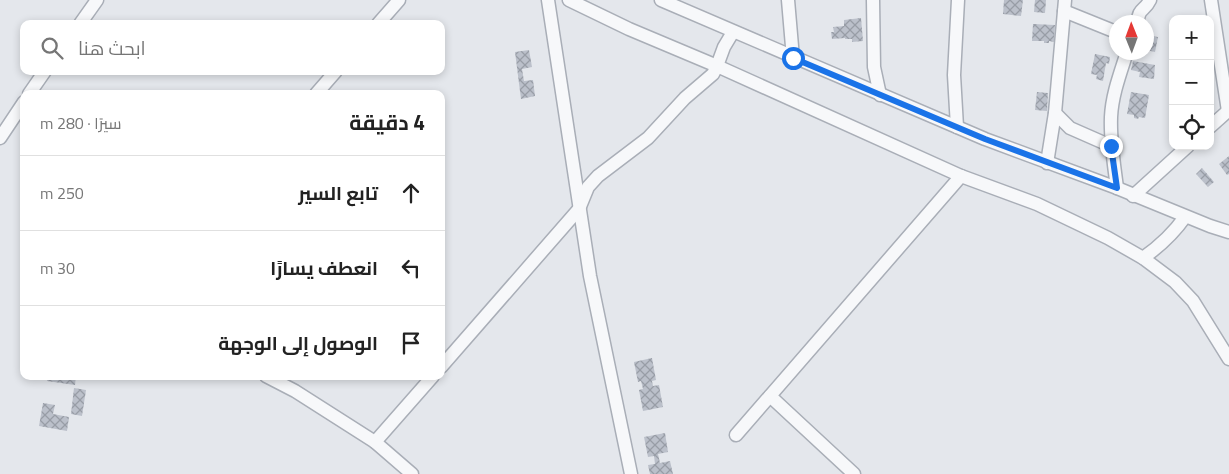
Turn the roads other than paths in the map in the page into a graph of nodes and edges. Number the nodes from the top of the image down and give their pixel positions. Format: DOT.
graph roads {
  1 [pos="97,0"];
  2 [pos="399,0"];
  3 [pos="548,0"];
  4 [pos="569,0"];
  5 [pos="660,0"];
  6 [pos="788,0"];
  7 [pos="873,0"];
  8 [pos="958,0"];
  9 [pos="1150,0"];
  10 [pos="1211,0"];
  11 [pos="1065,6"];
  12 [pos="1138,15"];
  13 [pos="83,20"];
  14 [pos="382,20"];
  15 [pos="1109,28"];
  16 [pos="734,32"];
  17 [pos="793,58"];
  18 [pos="1125,60"];
  19 [pos="717,66"];
  20 [pos="42,75"];
  21 [pos="333,75"];
  22 [pos="32,90"];
  23 [pos="319,90"];
  24 [pos="880,95"];
  25 [pos="20,108"];
  26 [pos="1228,110"];
  27 [pos="1055,113"];
  28 [pos="1214,123"];
  29 [pos="957,127"];
  30 [pos="0,138"];
  31 [pos="1111,146"];
  32 [pos="1184,150"];
  33 [pos="1047,163"];
  34 [pos="961,176"];
  35 [pos="1117,188"];
  36 [pos="1133,196"];
  37 [pos="579,209"];
  38 [pos="1185,217"];
  39 [pos="1229,232"];
  40 [pos="1143,258"];
  41 [pos="1229,359"];
  42 [pos="445,361"];
  43 [pos="274,380"];
  44 [pos="429,380"];
  45 [pos="770,396"];
  46 [pos="736,435"];
  47 [pos="375,442"];
  48 [pos="412,474"];
  49 [pos="631,474"];
  50 [pos="854,474"];
  1 -- 13 [label="street"];
  2 -- 14 [label="street"];
  3 -- 37 [label="street"];
  4 -- 19 [label="street"];
  5 -- 16 [label="street"];
  6 -- 17 [label="street"];
  7 -- 24 [label="street"];
  8 -- 29 [label="street"];
  9 -- 12 [label="street"];
  10 -- 26 [label="street"];
  11 -- 15 [label="street"];
  11 -- 27 [label="street"];
  16 -- 17 [label="street"];
  16 -- 19 [label="street"];
  17 -- 24 [label="street"];
  18 -- 31 [label="street"];
  19 -- 34 [label="street"];
  19 -- 37 [label="street"];
  20 -- 22 [label="street"];
  21 -- 23 [label="street"];
  24 -- 29 [label="street"];
  25 -- 30 [label="street"];
  26 -- 28 [label="street"];
  27 -- 31 [label="street"];
  27 -- 33 [label="street"];
  29 -- 33 [label="street"];
  31 -- 35 [label="street"];
  32 -- 36 [label="street"];
  33 -- 35 [label="street"];
  34 -- 40 [label="street"];
  34 -- 45 [label="street"];
  35 -- 36 [label="street"];
  36 -- 38 [label="street"];
  37 -- 42 [label="street"];
  37 -- 49 [label="street"];
  38 -- 39 [label="street"];
  38 -- 40 [label="street"];
  40 -- 41 [label="street"];
  43 -- 47 [label="street"];
  44 -- 47 [label="street"];
  45 -- 46 [label="street"];
  45 -- 50 [label="street"];
  47 -- 48 [label="street"];
}
